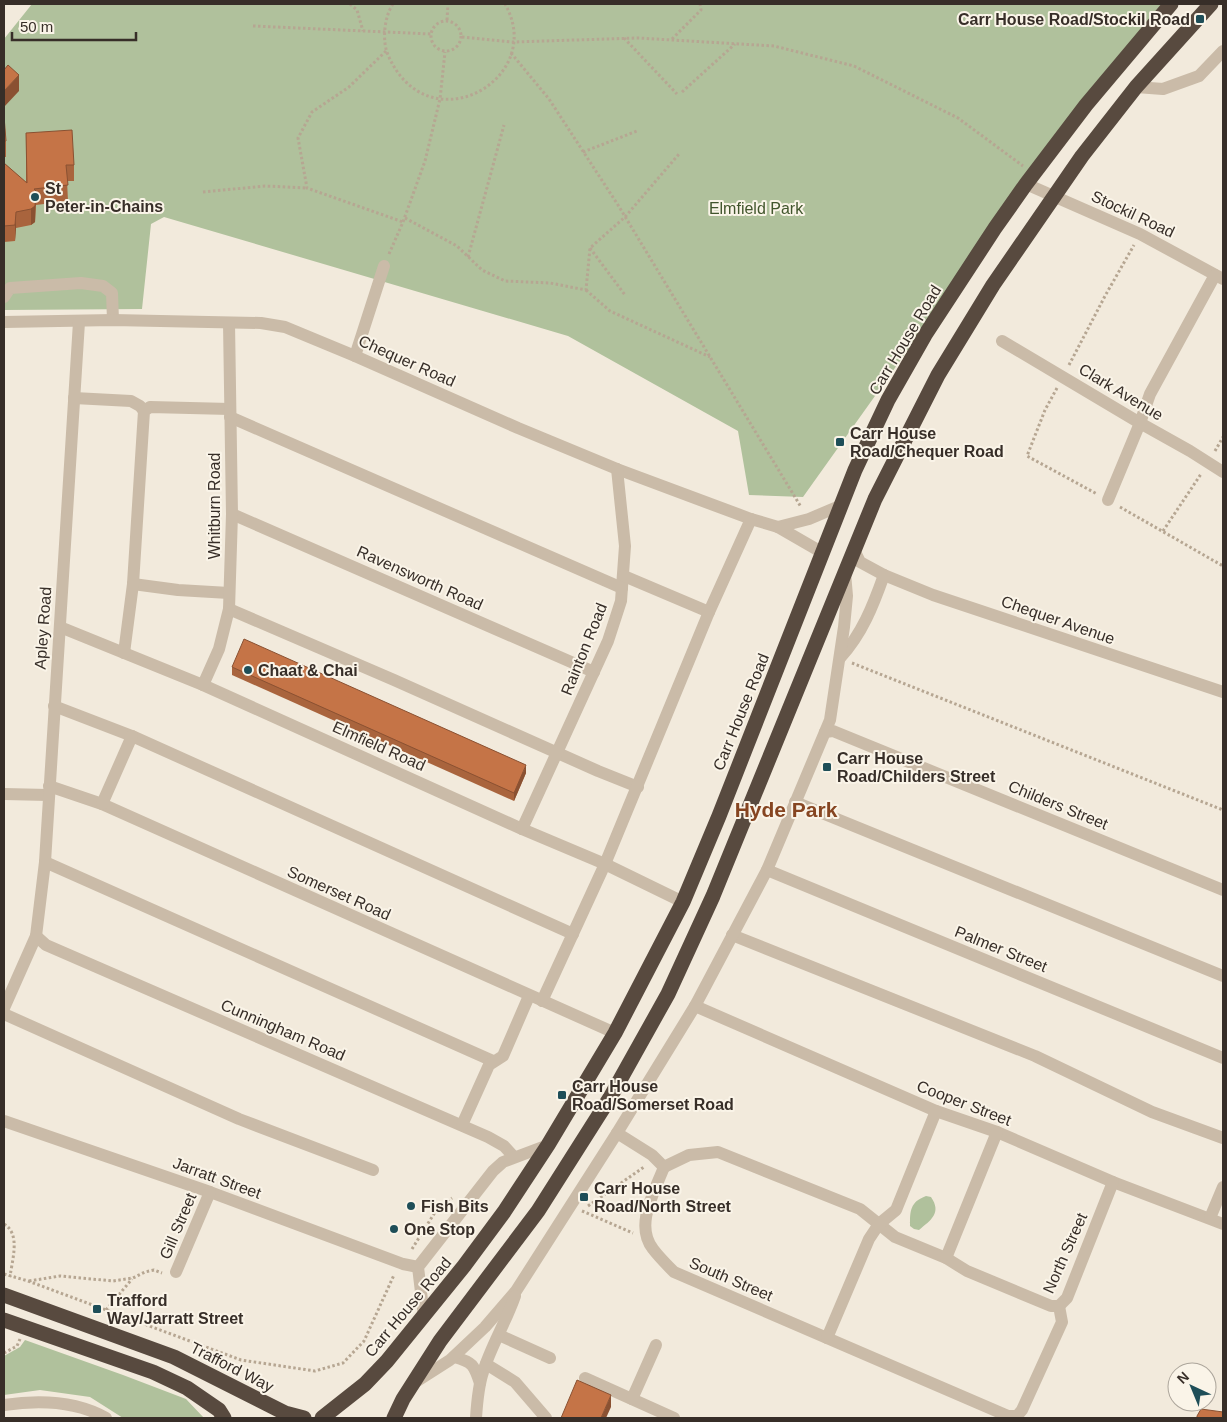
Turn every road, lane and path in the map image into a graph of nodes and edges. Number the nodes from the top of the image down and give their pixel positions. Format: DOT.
graph roads {
  1 [pos="350,4"];
  2 [pos="393,4"];
  3 [pos="448,4"];
  4 [pos="505,4"];
  5 [pos="700,4"];
  6 [pos="1171,4"];
  7 [pos="1211,4"];
  8 [pos="447,20"];
  9 [pos="253,26"];
  10 [pos="363,31"];
  11 [pos="384,32"];
  12 [pos="431,34"];
  13 [pos="462,37"];
  14 [pos="624,38"];
  15 [pos="672,40"];
  16 [pos="513,42"];
  17 [pos="735,44"];
  18 [pos="386,51"];
  19 [pos="1223,51"];
  20 [pos="444,52"];
  21 [pos="512,53"];
  22 [pos="1136,88"];
  23 [pos="682,92"];
  24 [pos="677,94"];
  25 [pos="440,99"];
  26 [pos="504,125"];
  27 [pos="637,131"];
  28 [pos="584,152"];
  29 [pos="679,154"];
  30 [pos="1030,179"];
  31 [pos="307,188"];
  32 [pos="203,192"];
  33 [pos="1054,196"];
  34 [pos="625,217"];
  35 [pos="404,220"];
  36 [pos="1140,234"];
  37 [pos="590,248"];
  38 [pos="468,257"];
  39 [pos="384,266"];
  40 [pos="1219,277"];
  41 [pos="586,290"];
  42 [pos="625,295"];
  43 [pos="4,297"];
  44 [pos="113,320"];
  45 [pos="4,322"];
  46 [pos="79,322"];
  47 [pos="229,323"];
  48 [pos="1002,341"];
  49 [pos="355,356"];
  50 [pos="710,358"];
  51 [pos="1063,376"];
  52 [pos="74,398"];
  53 [pos="144,411"];
  54 [pos="230,413"];
  55 [pos="1140,423"];
  56 [pos="1223,437"];
  57 [pos="1208,462"];
  58 [pos="617,469"];
  59 [pos="1223,472"];
  60 [pos="1108,500"];
  61 [pos="842,505"];
  62 [pos="232,514"];
  63 [pos="751,519"];
  64 [pos="808,520"];
  65 [pos="778,527"];
  66 [pos="1163,531"];
  67 [pos="854,550"];
  68 [pos="823,553"];
  69 [pos="1223,566"];
  70 [pos="845,573"];
  71 [pos="884,575"];
  72 [pos="623,582"];
  73 [pos="133,584"];
  74 [pos="229,592"];
  75 [pos="229,609"];
  76 [pos="709,612"];
  77 [pos="60,627"];
  78 [pos="124,653"];
  79 [pos="840,658"];
  80 [pos="594,672"];
  81 [pos="203,685"];
  82 [pos="1223,692"];
  83 [pos="54,706"];
  84 [pos="825,732"];
  85 [pos="132,736"];
  86 [pos="558,753"];
  87 [pos="638,787"];
  88 [pos="49,791"];
  89 [pos="4,794"];
  90 [pos="795,802"];
  91 [pos="102,804"];
  92 [pos="1223,810"];
  93 [pos="522,829"];
  94 [pos="45,862"];
  95 [pos="605,864"];
  96 [pos="766,870"];
  97 [pos="1223,890"];
  98 [pos="683,902"];
  99 [pos="573,934"];
  100 [pos="732,935"];
  101 [pos="36,936"];
  102 [pos="1223,976"];
  103 [pos="529,996"];
  104 [pos="542,1001"];
  105 [pos="694,1006"];
  106 [pos="4,1008"];
  107 [pos="4,1014"];
  108 [pos="615,1033"];
  109 [pos="1223,1058"];
  110 [pos="493,1061"];
  111 [pos="936,1111"];
  112 [pos="4,1121"];
  113 [pos="462,1126"];
  114 [pos="996,1132"];
  115 [pos="617,1133"];
  116 [pos="1223,1138"];
  117 [pos="548,1146"];
  118 [pos="514,1157"];
  119 [pos="660,1163"];
  120 [pos="373,1170"];
  121 [pos="1113,1182"];
  122 [pos="1223,1187"];
  123 [pos="210,1192"];
  124 [pos="576,1209"];
  125 [pos="1210,1218"];
  126 [pos="4,1224"];
  127 [pos="879,1224"];
  128 [pos="1223,1224"];
  129 [pos="648,1240"];
  130 [pos="946,1258"];
  131 [pos="403,1264"];
  132 [pos="418,1266"];
  133 [pos="176,1272"];
  134 [pos="4,1274"];
  135 [pos="10,1276"];
  136 [pos="133,1278"];
  137 [pos="28,1281"];
  138 [pos="516,1291"];
  139 [pos="4,1295"];
  140 [pos="1059,1306"];
  141 [pos="106,1310"];
  142 [pos="424,1317"];
  143 [pos="4,1320"];
  144 [pos="499,1335"];
  145 [pos="827,1338"];
  146 [pos="656,1345"];
  147 [pos="454,1357"];
  148 [pos="550,1358"];
  149 [pos="486,1364"];
  150 [pos="584,1378"];
  151 [pos="413,1383"];
  152 [pos="480,1383"];
  153 [pos="632,1399"];
  154 [pos="4,1405"];
  155 [pos="648,1413"];
  156 [pos="106,1418"];
  157 [pos="224,1418"];
  158 [pos="304,1418"];
  159 [pos="322,1418"];
  160 [pos="394,1418"];
  161 [pos="476,1418"];
  162 [pos="546,1418"];
  163 [pos="674,1418"];
  1 -- 10 [label="path"];
  2 -- 11 [label="path"];
  3 -- 8 [label="path"];
  4 -- 16 [label="path"];
  5 -- 15 [label="path"];
  6 -- 30 [label="highway, Carr House Road"];
  7 -- 22 [label="highway"];
  8 -- 12 [label="path"];
  8 -- 13 [label="path"];
  9 -- 10 [label="path"];
  10 -- 11 [label="path"];
  11 -- 12 [label="path"];
  11 -- 18 [label="path"];
  12 -- 20 [label="path"];
  13 -- 16 [label="path"];
  13 -- 20 [label="path"];
  14 -- 15 [label="path"];
  14 -- 16 [label="path"];
  14 -- 24 [label="path"];
  15 -- 17 [label="path"];
  16 -- 21 [label="path"];
  17 -- 23 [label="path"];
  17 -- 30 [label="path"];
  18 -- 25 [label="path"];
  18 -- 31 [label="path"];
  19 -- 22 [label="street"];
  20 -- 25 [label="path"];
  21 -- 25 [label="path"];
  21 -- 28 [label="path"];
  22 -- 33 [label="highway"];
  25 -- 35 [label="path"];
  26 -- 38 [label="path"];
  27 -- 28 [label="path"];
  28 -- 34 [label="path"];
  29 -- 34 [label="path"];
  30 -- 33 [label="street, Stockil Road"];
  30 -- 61 [label="highway, Carr House Road"];
  31 -- 32 [label="path"];
  31 -- 35 [label="path"];
  33 -- 36 [label="street, Stockil Road"];
  33 -- 67 [label="highway"];
  34 -- 37 [label="path"];
  34 -- 50 [label="path"];
  35 -- 38 [label="path"];
  35 -- 39 [label="path"];
  36 -- 40 [label="street, Stockil Road"];
  36 -- 51 [label="path"];
  37 -- 41 [label="path"];
  37 -- 42 [label="path"];
  38 -- 41 [label="path"];
  39 -- 49 [label="street"];
  40 -- 55 [label="street"];
  41 -- 50 [label="path"];
  43 -- 44 [label="street"];
  44 -- 46 [label="street, Chequer Road"];
  44 -- 47 [label="street, Chequer Road"];
  45 -- 46 [label="street, Chequer Road"];
  46 -- 52 [label="street, Apley Road"];
  47 -- 49 [label="street, Chequer Road"];
  47 -- 54 [label="street, Whitburn Road"];
  48 -- 51 [label="street, Clark Avenue"];
  49 -- 58 [label="street, Chequer Road"];
  50 -- 64 [label="path"];
  51 -- 55 [label="street, Clark Avenue"];
  51 -- 60 [label="path"];
  52 -- 53 [label="street"];
  52 -- 77 [label="street, Apley Road"];
  53 -- 54 [label="street"];
  53 -- 73 [label="street"];
  54 -- 62 [label="street, Whitburn Road"];
  54 -- 72 [label="street"];
  55 -- 57 [label="street, Clark Avenue"];
  55 -- 60 [label="street"];
  56 -- 57 [label="path"];
  57 -- 59 [label="street, Clark Avenue"];
  57 -- 66 [label="path"];
  58 -- 63 [label="street, Chequer Road"];
  58 -- 72 [label="street, Rainton Road"];
  60 -- 66 [label="path"];
  61 -- 64 [label="street, Chequer Road"];
  61 -- 68 [label="highway, Carr House Road"];
  62 -- 74 [label="street, Whitburn Road"];
  62 -- 80 [label="street, Ravensworth Road"];
  63 -- 65 [label="street, Chequer Road"];
  63 -- 76 [label="street"];
  64 -- 65 [label="street, Chequer Road"];
  65 -- 68 [label="street, Chequer Road"];
  66 -- 69 [label="path"];
  67 -- 70 [label="highway"];
  67 -- 71 [label="street, Chequer Avenue"];
  68 -- 98 [label="highway, Carr House Road"];
  70 -- 79 [label="street"];
  70 -- 151 [label="highway"];
  71 -- 79 [label="street"];
  71 -- 82 [label="street, Chequer Avenue"];
  72 -- 76 [label="street"];
  72 -- 80 [label="street, Rainton Road"];
  73 -- 74 [label="street"];
  73 -- 78 [label="street"];
  74 -- 75 [label="street, Whitburn Road"];
  75 -- 81 [label="street, Whitburn Road"];
  75 -- 86 [label="street"];
  76 -- 87 [label="street"];
  77 -- 78 [label="street, Elmfield Road"];
  77 -- 83 [label="street, Apley Road"];
  78 -- 81 [label="street, Elmfield Road"];
  79 -- 84 [label="street"];
  79 -- 92 [label="path"];
  80 -- 86 [label="street, Rainton Road"];
  81 -- 93 [label="street, Elmfield Road"];
  83 -- 85 [label="street"];
  83 -- 88 [label="street, Apley Road"];
  84 -- 90 [label="street"];
  84 -- 97 [label="street, Childers Street"];
  85 -- 91 [label="street"];
  85 -- 99 [label="street"];
  86 -- 87 [label="street"];
  86 -- 93 [label="street, Rainton Road"];
  87 -- 95 [label="street"];
  88 -- 89 [label="street, Somerset Road"];
  88 -- 91 [label="street, Somerset Road"];
  88 -- 94 [label="street, Apley Road"];
  90 -- 96 [label="street"];
  90 -- 102 [label="street"];
  91 -- 103 [label="street, Somerset Road"];
  93 -- 95 [label="street, Elmfield Road"];
  94 -- 101 [label="street, Apley Road"];
  94 -- 110 [label="street"];
  95 -- 98 [label="street, Elmfield Road"];
  95 -- 99 [label="street"];
  96 -- 100 [label="street"];
  96 -- 109 [label="street, Palmer Street"];
  98 -- 108 [label="highway, Carr House Road"];
  99 -- 104 [label="street"];
  100 -- 105 [label="street"];
  100 -- 116 [label="street"];
  101 -- 106 [label="street, Apley Road"];
  101 -- 113 [label="street, Cunningham Road"];
  103 -- 104 [label="street, Somerset Road"];
  103 -- 110 [label="street"];
  104 -- 108 [label="street, Somerset Road"];
  105 -- 111 [label="street, Cooper Street"];
  105 -- 115 [label="street"];
  107 -- 120 [label="street"];
  108 -- 117 [label="highway, Carr House Road"];
  110 -- 113 [label="street"];
  111 -- 114 [label="street, Cooper Street"];
  111 -- 127 [label="street"];
  112 -- 123 [label="street, Jarratt Street"];
  113 -- 118 [label="street, Cunningham Road"];
  114 -- 121 [label="street, Cooper Street"];
  114 -- 130 [label="street"];
  115 -- 119 [label="street"];
  115 -- 124 [label="street"];
  117 -- 118 [label="street"];
  117 -- 142 [label="highway, Carr House Road"];
  118 -- 132 [label="street"];
  119 -- 124 [label="path"];
  119 -- 127 [label="street, North Street"];
  119 -- 129 [label="street"];
  121 -- 125 [label="street, Cooper Street"];
  121 -- 140 [label="street, North Street"];
  122 -- 125 [label="street"];
  123 -- 131 [label="street, Jarratt Street"];
  123 -- 133 [label="street, Gill Street"];
  124 -- 129 [label="path"];
  124 -- 138 [label="street"];
  125 -- 128 [label="street, Cooper Street"];
  126 -- 135 [label="path"];
  127 -- 130 [label="street, North Street"];
  127 -- 145 [label="street"];
  129 -- 145 [label="street, South Street"];
  130 -- 140 [label="street, North Street"];
  131 -- 132 [label="street, Jarratt Street"];
  131 -- 141 [label="path"];
  132 -- 142 [label="street"];
  133 -- 136 [label="path"];
  134 -- 135 [label="path"];
  135 -- 137 [label="path"];
  136 -- 137 [label="path"];
  136 -- 141 [label="path"];
  137 -- 141 [label="path"];
  138 -- 144 [label="street"];
  138 -- 147 [label="street"];
  139 -- 158 [label="highway, Trafford Way"];
  140 -- 145 [label="street, South Street"];
  142 -- 159 [label="highway, Carr House Road"];
  143 -- 157 [label="highway"];
  144 -- 148 [label="street"];
  144 -- 149 [label="street"];
  146 -- 153 [label="street"];
  147 -- 151 [label="street"];
  147 -- 152 [label="street"];
  149 -- 152 [label="street"];
  149 -- 162 [label="street"];
  150 -- 153 [label="street"];
  151 -- 160 [label="highway"];
  152 -- 161 [label="street"];
  153 -- 155 [label="street"];
  154 -- 156 [label="street"];
  155 -- 163 [label="street"];
}
